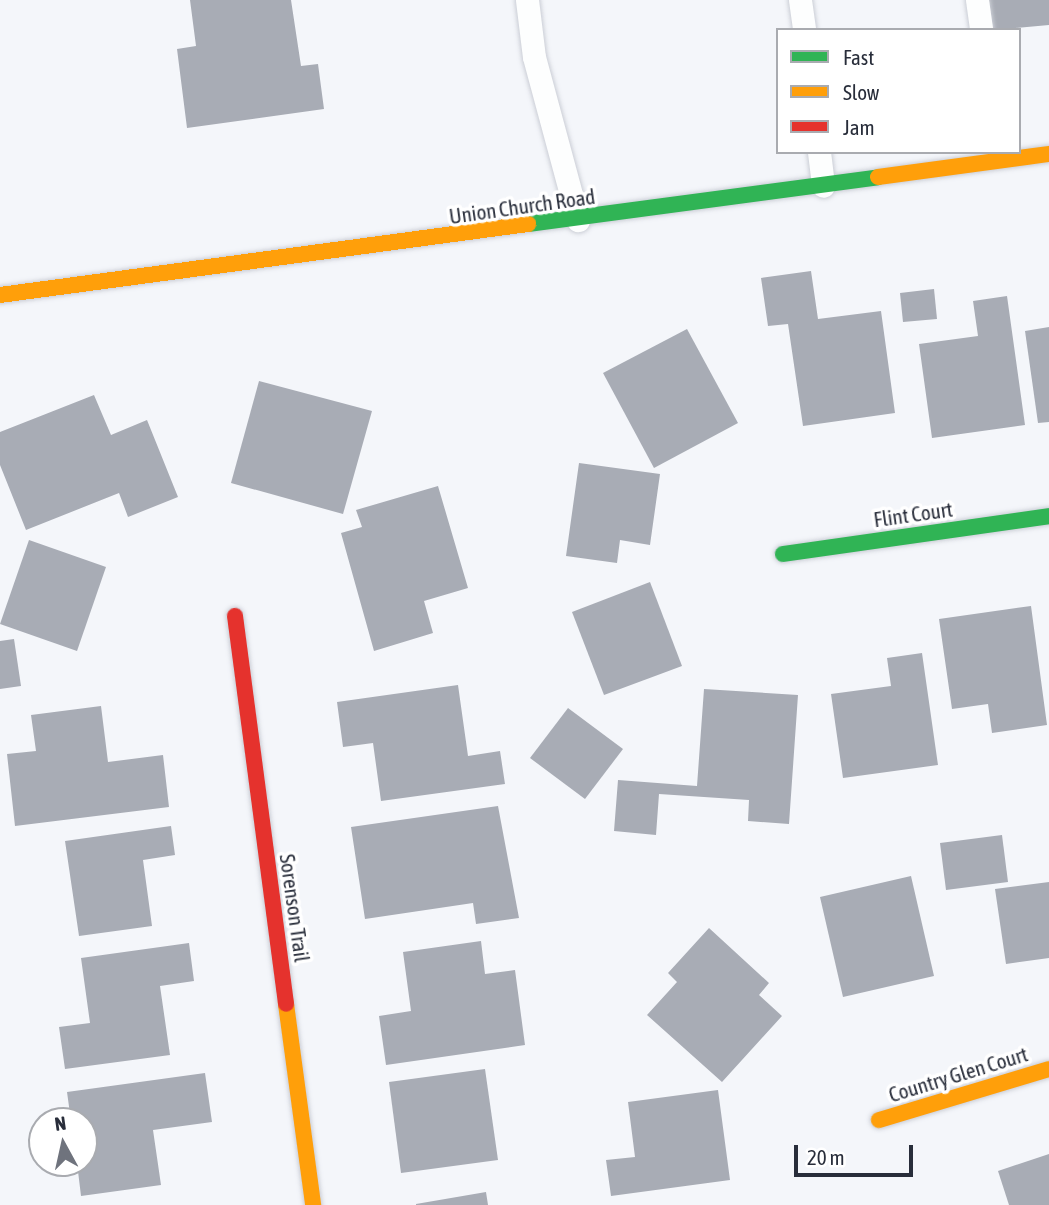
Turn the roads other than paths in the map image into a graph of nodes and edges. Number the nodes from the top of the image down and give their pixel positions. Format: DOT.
graph roads {
  1 [pos="527,0"];
  2 [pos="800,0"];
  3 [pos="977,0"];
  4 [pos="804,28"];
  5 [pos="981,28"];
  6 [pos="819,154"];
  7 [pos="1049,154"];
  8 [pos="997,157"];
  9 [pos="823,186"];
  10 [pos="578,220"];
  11 [pos="0,295"];
  12 [pos="1049,516"];
  13 [pos="783,554"];
  14 [pos="235,616"];
  15 [pos="1049,1069"];
  16 [pos="879,1120"];
  17 [pos="313,1205"];
  1 -- 10 [label="lane"];
  2 -- 4 [label="lane"];
  3 -- 5 [label="lane"];
  6 -- 9 [label="lane"];
  7 -- 8 [label="street, Union Church Road"];
  8 -- 9 [label="street, Union Church Road"];
  9 -- 10 [label="street, Union Church Road"];
  10 -- 11 [label="street, Union Church Road"];
  12 -- 13 [label="street, Flint Court"];
  14 -- 17 [label="street, Sorenson Trail"];
  15 -- 16 [label="street, Country Glen Court"];
}
